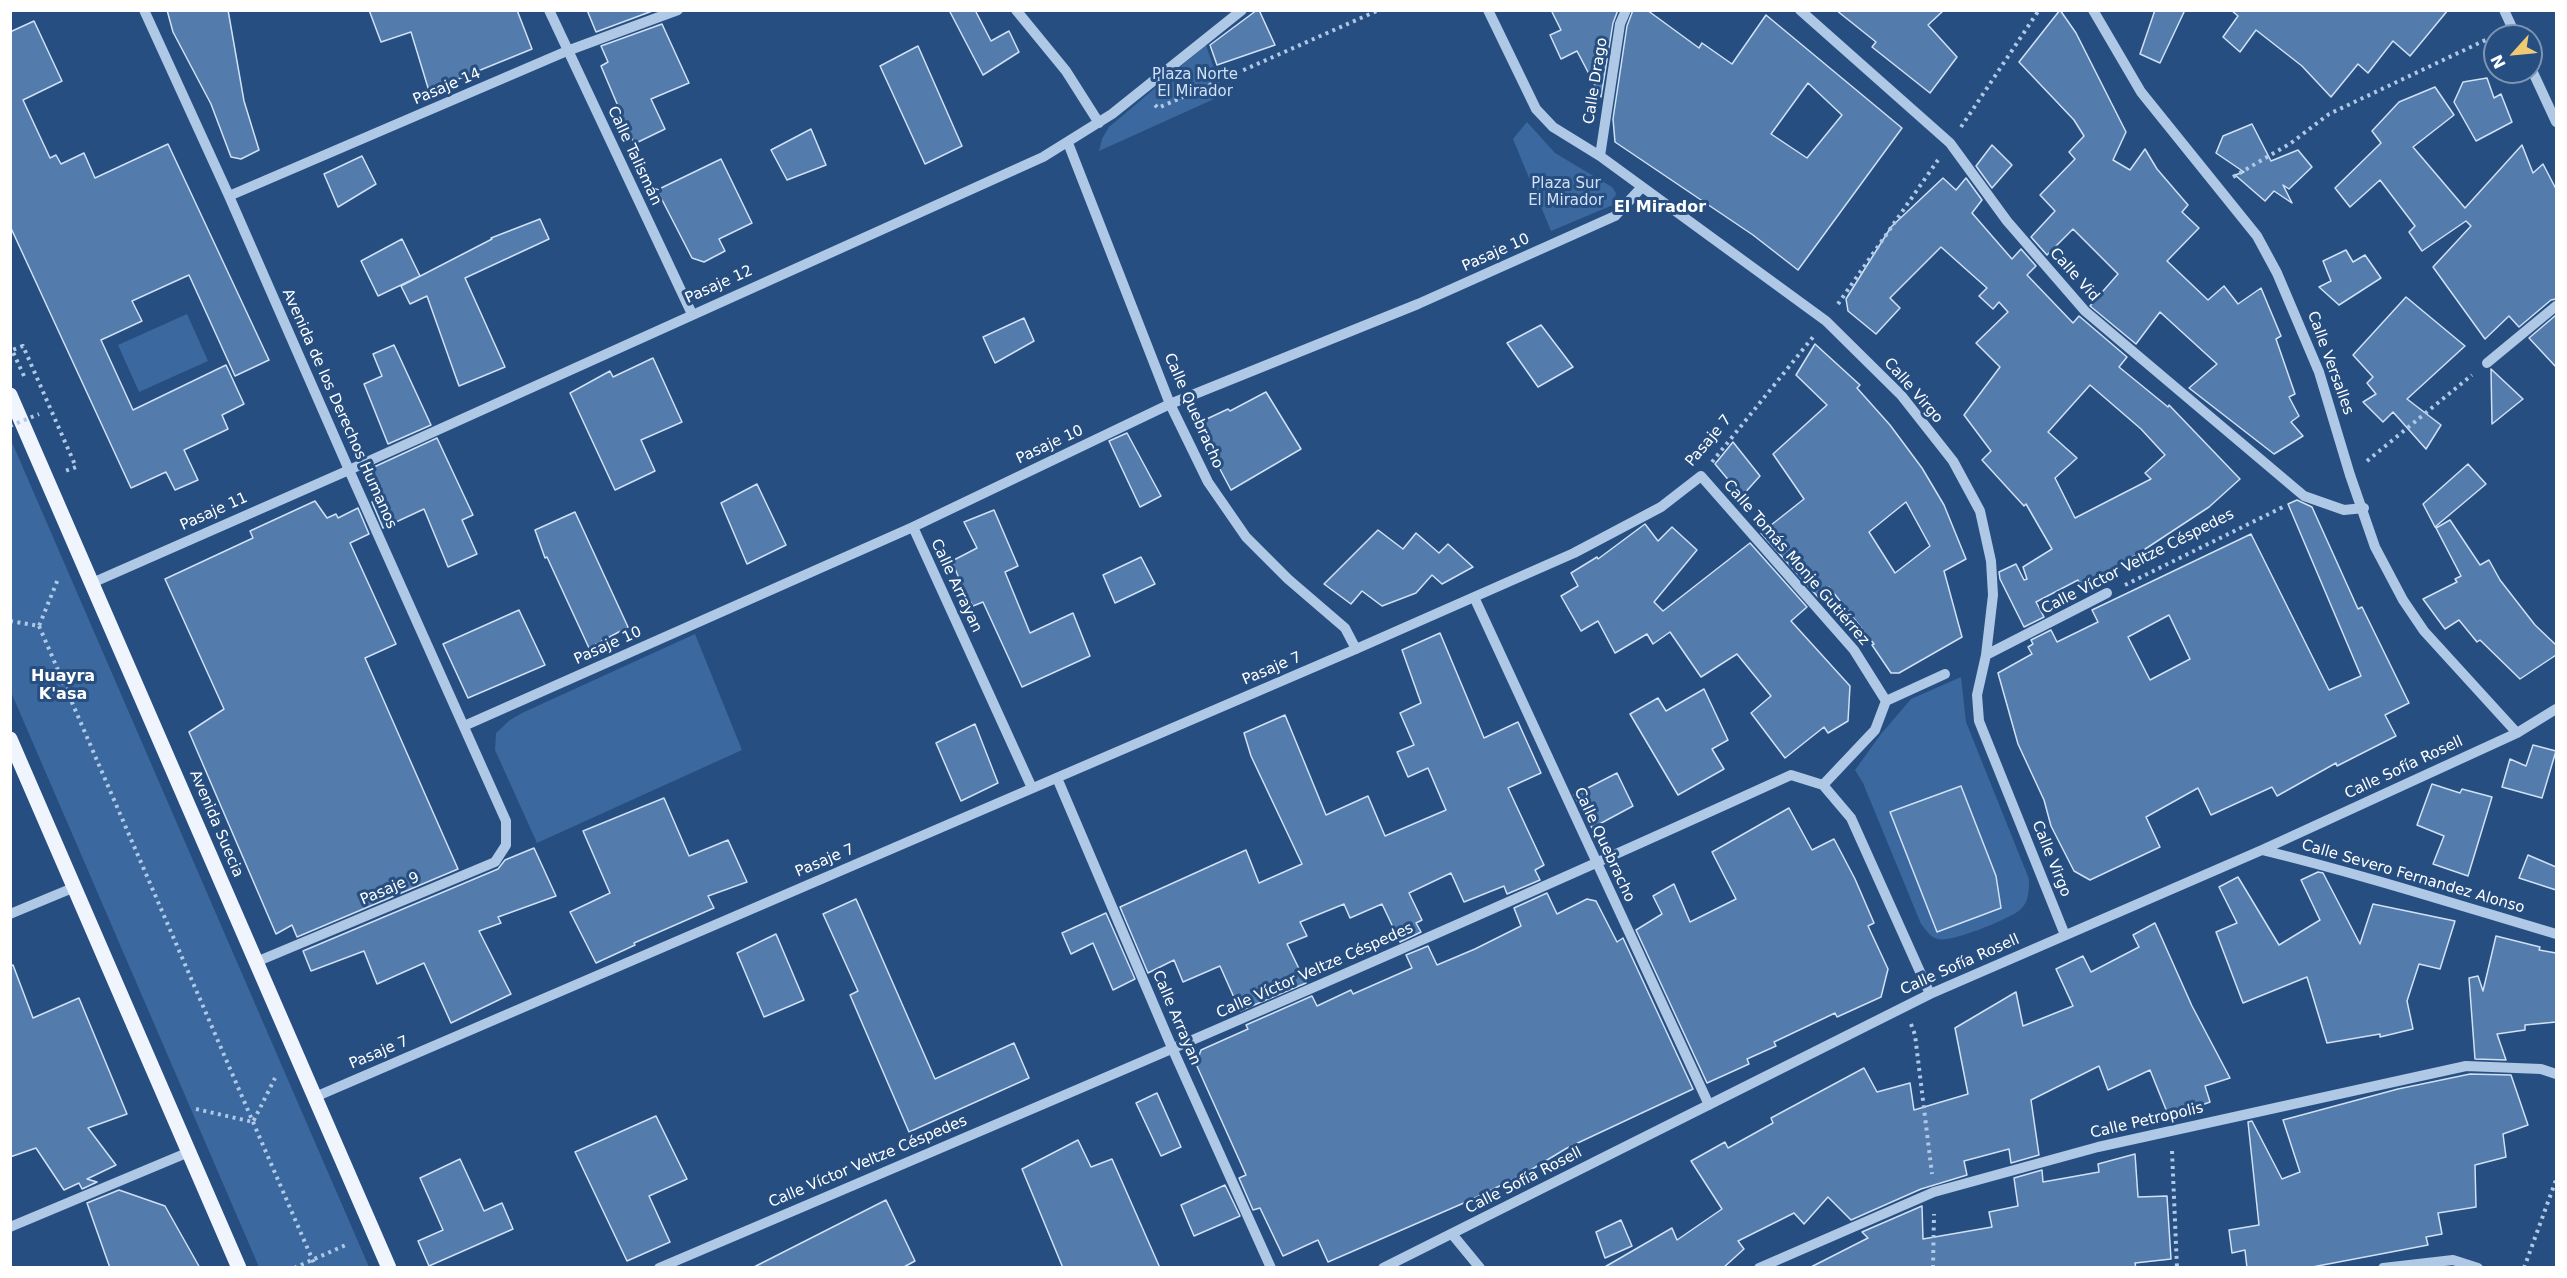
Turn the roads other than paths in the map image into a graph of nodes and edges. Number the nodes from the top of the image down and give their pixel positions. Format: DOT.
graph roads {
  1 [pos="144,10"];
  2 [pos="549,10"];
  3 [pos="678,10"];
  4 [pos="1016,10"];
  5 [pos="1242,10"];
  6 [pos="1488,10"];
  7 [pos="1626,10"];
  8 [pos="1800,10"];
  9 [pos="2093,10"];
  10 [pos="2504,10"];
  11 [pos="2510,24"];
  12 [pos="567,51"];
  13 [pos="2538,84"];
  14 [pos="2556,122"];
  15 [pos="1099,123"];
  16 [pos="1068,143"];
  17 [pos="1600,156"];
  18 [pos="1642,187"];
  19 [pos="229,196"];
  20 [pos="2556,306"];
  21 [pos="692,314"];
  22 [pos="2487,363"];
  23 [pos="10,395"];
  24 [pos="1170,404"];
  25 [pos="349,470"];
  26 [pos="1701,476"];
  27 [pos="2364,508"];
  28 [pos="913,527"];
  29 [pos="92,583"];
  30 [pos="2107,593"];
  31 [pos="1474,597"];
  32 [pos="1356,650"];
  33 [pos="1986,655"];
  34 [pos="1945,675"];
  35 [pos="1886,702"];
  36 [pos="2556,709"];
  37 [pos="464,726"];
  38 [pos="2517,733"];
  39 [pos="10,739"];
  40 [pos="1057,778"];
  41 [pos="1822,785"];
  42 [pos="1032,788"];
  43 [pos="506,821"];
  44 [pos="2262,850"];
  45 [pos="1596,864"];
  46 [pos="75,887"];
  47 [pos="10,914"];
  48 [pos="2556,934"];
  49 [pos="2065,935"];
  50 [pos="256,962"];
  51 [pos="1930,994"];
  52 [pos="1173,1050"];
  53 [pos="2556,1074"];
  54 [pos="315,1097"];
  55 [pos="1709,1105"];
  56 [pos="189,1152"];
  57 [pos="10,1227"];
  58 [pos="1452,1234"];
  59 [pos="238,1268"];
  60 [pos="388,1268"];
  61 [pos="658,1268"];
  62 [pos="1271,1268"];
  63 [pos="1383,1268"];
  64 [pos="1480,1268"];
  65 [pos="1759,1268"];
  66 [pos="2383,1268"];
  67 [pos="2478,1268"];
  1 -- 19 [label="street, Avenida de los Derechos Humanos"];
  2 -- 12 [label="street, Calle Talismán"];
  3 -- 12 [label="street, Pasaje 14"];
  4 -- 15 [label="street"];
  5 -- 15 [label="street, Pasaje 12"];
  6 -- 17 [label="street, Calle Virgo"];
  7 -- 17 [label="street, Calle Drago"];
  8 -- 27 [label="street, Calle Vid"];
  9 -- 27 [label="street, Calle Versalles"];
  10 -- 11 [label="street"];
  12 -- 19 [label="street, Pasaje 14"];
  12 -- 21 [label="street, Calle Talismán"];
  13 -- 14 [label="street"];
  15 -- 16 [label="street, Pasaje 12"];
  16 -- 21 [label="street, Pasaje 12"];
  16 -- 24 [label="street, Calle Quebracho"];
  17 -- 18 [label="street, Calle Virgo"];
  18 -- 24 [label="street, Pasaje 10"];
  18 -- 33 [label="street, Calle Virgo"];
  19 -- 25 [label="street, Avenida de los Derechos Humanos"];
  20 -- 22 [label="street"];
  21 -- 25 [label="street, Pasaje 12"];
  23 -- 29 [label="main road, Avenida Suecia"];
  24 -- 28 [label="street, Pasaje 10"];
  24 -- 32 [label="street, Calle Quebracho"];
  25 -- 29 [label="street, Pasaje 11"];
  25 -- 37 [label="street, Avenida de los Derechos Humanos"];
  26 -- 31 [label="street, Pasaje 7"];
  26 -- 35 [label="street, Calle Tomás Monje Gutiérrez"];
  27 -- 38 [label="street, Calle Versalles"];
  28 -- 37 [label="street, Pasaje 10"];
  28 -- 42 [label="street, Calle Arrayan"];
  29 -- 50 [label="main road, Avenida Suecia"];
  30 -- 33 [label="street, Calle Víctor Veltze Céspedes"];
  31 -- 32 [label="street, Pasaje 7"];
  31 -- 45 [label="street, Calle Quebracho"];
  32 -- 40 [label="street, Pasaje 7"];
  33 -- 49 [label="street, Calle Virgo"];
  34 -- 35 [label="street"];
  35 -- 41 [label="street"];
  36 -- 38 [label="street, Calle Sofía Rosell"];
  37 -- 43 [label="street, Avenida de los Derechos Humanos"];
  38 -- 44 [label="street, Calle Sofía Rosell"];
  39 -- 46 [label="main road"];
  40 -- 42 [label="street, Pasaje 7"];
  40 -- 52 [label="street, Calle Arrayan"];
  41 -- 45 [label="street, Calle Víctor Veltze Céspedes"];
  41 -- 51 [label="street"];
  42 -- 54 [label="street, Pasaje 7"];
  43 -- 50 [label="street, Pasaje 9"];
  44 -- 48 [label="street, Calle Severo Fernandez Alonso"];
  44 -- 49 [label="street, Calle Sofía Rosell"];
  45 -- 52 [label="street, Calle Víctor Veltze Céspedes"];
  45 -- 55 [label="street, Calle Quebracho"];
  46 -- 47 [label="street"];
  46 -- 56 [label="main road"];
  49 -- 51 [label="street, Calle Sofía Rosell"];
  50 -- 54 [label="main road, Avenida Suecia"];
  51 -- 55 [label="street, Calle Sofía Rosell"];
  52 -- 61 [label="street, Calle Víctor Veltze Céspedes"];
  52 -- 62 [label="street, Calle Arrayan"];
  53 -- 65 [label="street, Calle Petropolis"];
  54 -- 60 [label="main road, Avenida Suecia"];
  55 -- 58 [label="street, Calle Sofía Rosell"];
  56 -- 57 [label="street"];
  56 -- 59 [label="main road"];
  58 -- 63 [label="street, Calle Sofía Rosell"];
  58 -- 64 [label="street"];
  66 -- 67 [label="street"];
}
